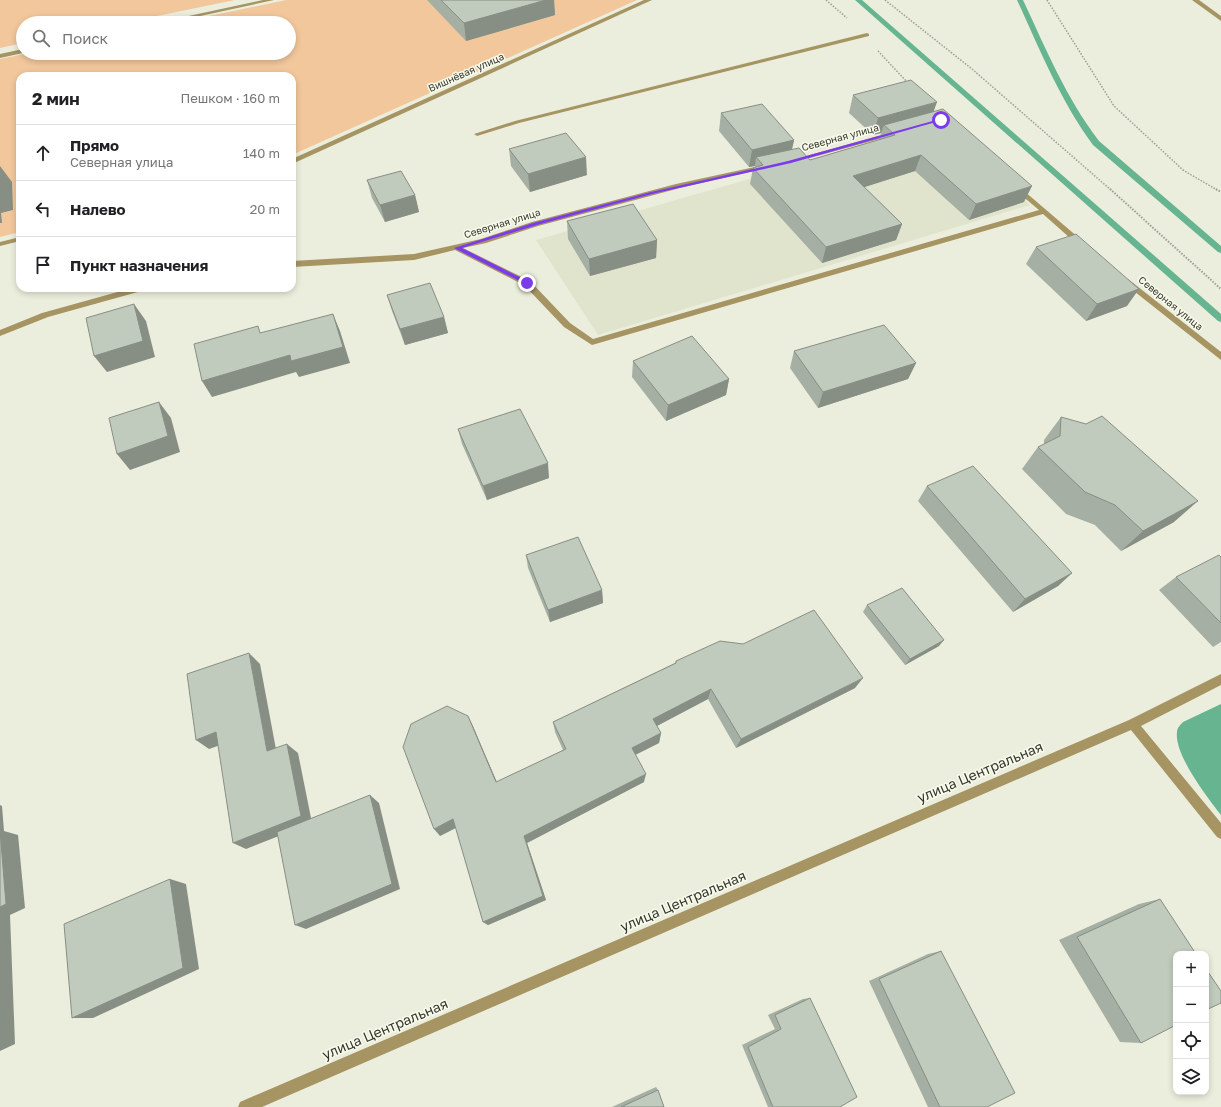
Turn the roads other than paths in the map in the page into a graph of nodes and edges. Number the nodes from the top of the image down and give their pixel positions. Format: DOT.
graph roads {
  1 [pos="271,0"];
  2 [pos="649,0"];
  3 [pos="1194,0"];
  4 [pos="193,16"];
  5 [pos="1221,19"];
  6 [pos="867,36"];
  7 [pos="16,53"];
  8 [pos="0,56"];
  9 [pos="903,131"];
  10 [pos="477,134"];
  11 [pos="296,160"];
  12 [pos="789,162"];
  13 [pos="774,165"];
  14 [pos="1009,180"];
  15 [pos="1044,211"];
  16 [pos="16,240"];
  17 [pos="0,244"];
  18 [pos="1086,247"];
  19 [pos="457,248"];
  20 [pos="296,264"];
  21 [pos="1123,277"];
  22 [pos="128,292"];
  23 [pos="0,333"];
  24 [pos="1221,357"];
  25 [pos="1221,679"];
  26 [pos="1133,724"];
  27 [pos="1221,833"];
  28 [pos="245,1107"];
  1 -- 4 [label="street"];
  2 -- 11 [label="street, Вишнёвая улица"];
  3 -- 5 [label="street"];
  6 -- 10 [label="street"];
  7 -- 8 [label="street"];
  9 -- 12 [label="street, Северная улица"];
  13 -- 19 [label="street, Северная улица"];
  14 -- 15 [label="street"];
  15 -- 18 [label="street"];
  15 -- 19 [label="street"];
  16 -- 17 [label="street"];
  19 -- 20 [label="street, Северная улица"];
  21 -- 24 [label="street, Северная улица"];
  22 -- 23 [label="street"];
  25 -- 26 [label="street, улица Центральная"];
  26 -- 27 [label="street"];
  26 -- 28 [label="street, улица Центральная"];
}
